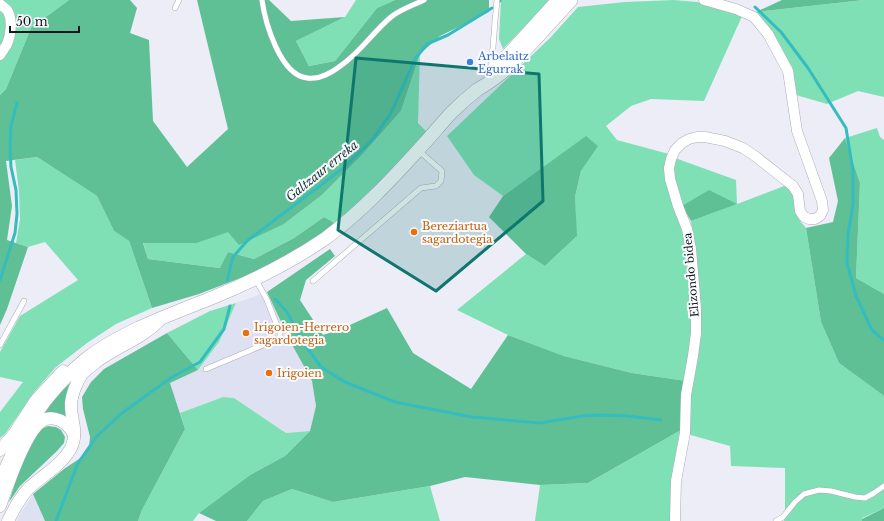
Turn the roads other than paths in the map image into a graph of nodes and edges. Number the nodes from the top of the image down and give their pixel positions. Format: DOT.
graph roads {
  1 [pos="179,0"];
  2 [pos="262,0"];
  3 [pos="424,0"];
  4 [pos="497,0"];
  5 [pos="566,0"];
  6 [pos="704,0"];
  7 [pos="0,4"];
  8 [pos="175,8"];
  9 [pos="0,55"];
  10 [pos="491,73"];
  11 [pos="476,91"];
  12 [pos="418,150"];
  13 [pos="256,279"];
  14 [pos="313,281"];
  15 [pos="24,301"];
  16 [pos="163,317"];
  17 [pos="0,345"];
  18 [pos="106,345"];
  19 [pos="206,369"];
  20 [pos="74,435"];
  21 [pos="0,450"];
  22 [pos="0,484"];
  23 [pos="884,486"];
  24 [pos="0,506"];
  25 [pos="8,521"];
  26 [pos="675,521"];
  27 [pos="776,521"];
  1 -- 8 [label="lane"];
  2 -- 3 [label="lane"];
  4 -- 10 [label="lane"];
  5 -- 10 [label="main road"];
  5 -- 11 [label="main road"];
  6 -- 26 [label="street, Elizondo bidea"];
  7 -- 9 [label="street"];
  10 -- 11 [label="main road"];
  11 -- 12 [label="main road"];
  12 -- 13 [label="main road"];
  12 -- 14 [label="lane"];
  13 -- 16 [label="main road"];
  13 -- 19 [label="lane"];
  15 -- 17 [label="lane"];
  16 -- 18 [label="main road"];
  16 -- 20 [label="street"];
  18 -- 21 [label="street"];
  18 -- 22 [label="main road"];
  20 -- 24 [label="street"];
  20 -- 25 [label="street"];
  23 -- 27 [label="lane"];
}
